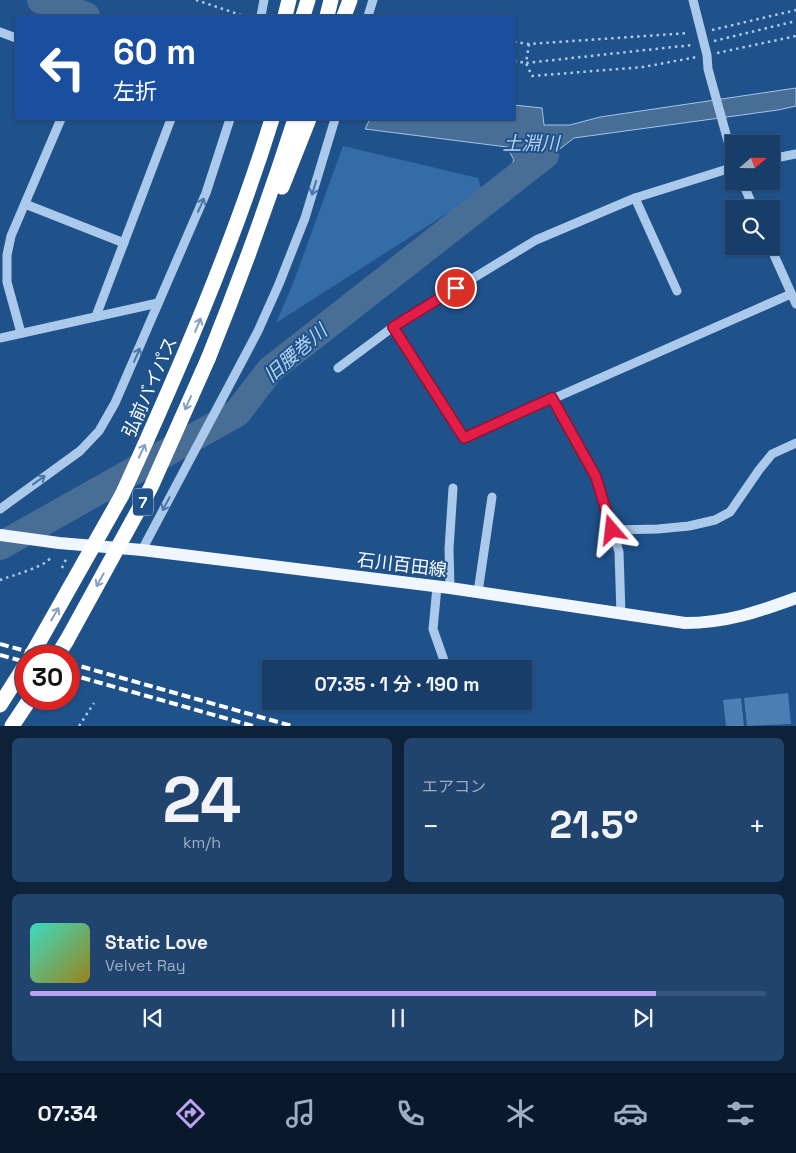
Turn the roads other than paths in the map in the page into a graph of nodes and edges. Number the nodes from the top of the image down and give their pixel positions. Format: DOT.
graph roads {
  1 [pos="264,0"];
  2 [pos="289,0"];
  3 [pos="308,0"];
  4 [pos="331,0"];
  5 [pos="350,0"];
  6 [pos="374,0"];
  7 [pos="694,0"];
  8 [pos="261,15"];
  9 [pos="285,15"];
  10 [pos="303,15"];
  11 [pos="327,15"];
  12 [pos="344,15"];
  13 [pos="368,15"];
  14 [pos="1,34"];
  15 [pos="15,38"];
  16 [pos="61,120"];
  17 [pos="171,120"];
  18 [pos="230,120"];
  19 [pos="295,120"];
  20 [pos="308,120"];
  21 [pos="335,120"];
  22 [pos="265,123"];
  23 [pos="296,135"];
  24 [pos="726,135"];
  25 [pos="796,154"];
  26 [pos="780,157"];
  27 [pos="725,170"];
  28 [pos="636,198"];
  29 [pos="25,204"];
  30 [pos="124,243"];
  31 [pos="774,255"];
  32 [pos="678,291"];
  33 [pos="791,294"];
  34 [pos="158,303"];
  35 [pos="796,304"];
  36 [pos="96,316"];
  37 [pos="393,327"];
  38 [pos="22,333"];
  39 [pos="0,338"];
  40 [pos="338,368"];
  41 [pos="552,398"];
  42 [pos="796,443"];
  43 [pos="453,488"];
  44 [pos="492,497"];
  45 [pos="0,509"];
  46 [pos="612,530"];
  47 [pos="0,535"];
  48 [pos="142,550"];
  49 [pos="444,587"];
  50 [pos="478,592"];
  51 [pos="796,598"];
  52 [pos="621,614"];
  53 [pos="36,645"];
  54 [pos="63,645"];
  55 [pos="444,660"];
  56 [pos="15,682"];
  57 [pos="0,705"];
  58 [pos="23,710"];
  59 [pos="12,726"];
  1 -- 8 [label="street"];
  2 -- 9 [label="highway"];
  3 -- 10 [label="highway"];
  4 -- 11 [label="highway"];
  5 -- 12 [label="highway"];
  6 -- 13 [label="street"];
  7 -- 24 [label="street"];
  14 -- 15 [label="street"];
  16 -- 29 [label="street"];
  17 -- 30 [label="street"];
  34 -- 18 [label="street, one-way"];
  19 -- 23 [label="highway, 7"];
  20 -- 23 [label="highway"];
  21 -- 48 [label="street, one-way"];
  53 -- 22 [label="highway, 弘前バイパス / 7, one-way, bridge"];
  23 -- 54 [label="highway, 7, one-way, bridge"];
  25 -- 26 [label="street"];
  27 -- 28 [label="street"];
  28 -- 32 [label="street"];
  28 -- 37 [label="street"];
  29 -- 30 [label="street"];
  29 -- 38 [label="street"];
  30 -- 36 [label="street"];
  31 -- 33 [label="street"];
  33 -- 35 [label="street"];
  33 -- 41 [label="street"];
  34 -- 36 [label="street"];
  45 -- 34 [label="street, one-way"];
  36 -- 38 [label="street"];
  37 -- 40 [label="street"];
  37 -- 41 [label="street"];
  38 -- 39 [label="street"];
  41 -- 46 [label="street"];
  42 -- 46 [label="street"];
  43 -- 49 [label="street"];
  44 -- 50 [label="street"];
  46 -- 52 [label="street"];
  47 -- 48 [label="main road, 石川百田線"];
  48 -- 49 [label="main road, 石川百田線"];
  49 -- 50 [label="main road, 石川百田線"];
  49 -- 55 [label="street"];
  50 -- 52 [label="main road, 石川百田線"];
  51 -- 52 [label="main road, 石川百田線"];
  56 -- 57 [label="highway"];
  58 -- 59 [label="highway"];
}
